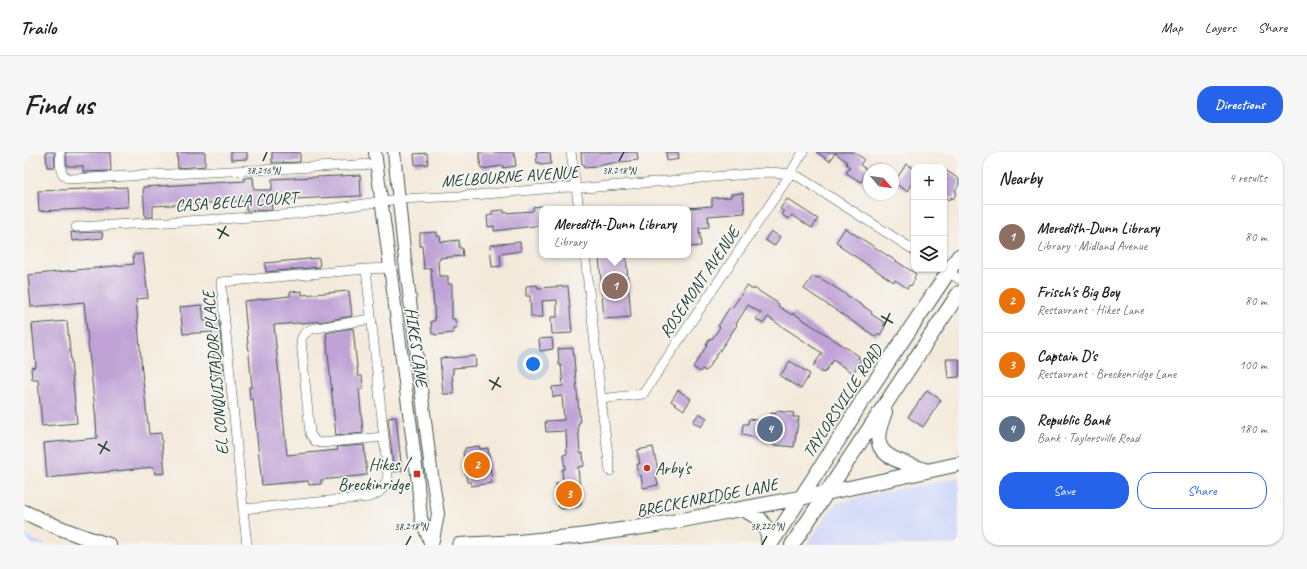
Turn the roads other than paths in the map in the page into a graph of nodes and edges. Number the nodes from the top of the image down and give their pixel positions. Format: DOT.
graph roads {
  1 [pos="60,152"];
  2 [pos="394,152"];
  3 [pos="571,152"];
  4 [pos="803,152"];
  5 [pos="376,158"];
  6 [pos="790,174"];
  7 [pos="576,187"];
  8 [pos="398,199"];
  9 [pos="381,202"];
  10 [pos="579,206"];
  11 [pos="76,227"];
  12 [pos="911,248"];
  13 [pos="959,256"];
  14 [pos="585,258"];
  15 [pos="389,268"];
  16 [pos="366,269"];
  17 [pos="951,273"];
  18 [pos="959,293"];
  19 [pos="371,319"];
  20 [pos="891,396"];
  21 [pos="601,399"];
  22 [pos="383,436"];
  23 [pos="959,464"];
  24 [pos="925,470"];
  25 [pos="610,471"];
  26 [pos="826,493"];
  27 [pos="801,497"];
  28 [pos="243,509"];
  29 [pos="743,509"];
  30 [pos="24,512"];
  31 [pos="109,545"];
  32 [pos="246,545"];
  33 [pos="431,545"];
  34 [pos="459,545"];
  35 [pos="769,545"];
  36 [pos="792,545"];
  1 -- 5 [label="street"];
  2 -- 8 [label="main road, HIKES LANE"];
  3 -- 7 [label="street"];
  4 -- 6 [label="street, ROSEMONT AVENUE"];
  5 -- 9 [label="main road, HIKES LANE"];
  6 -- 7 [label="street, MELBOURNE AVENUE"];
  6 -- 12 [label="street, MELBOURNE AVENUE"];
  6 -- 21 [label="street, ROSEMONT AVENUE"];
  7 -- 8 [label="street, MELBOURNE AVENUE"];
  7 -- 10 [label="street"];
  8 -- 9 [label="street, CASA BELLA COURT"];
  8 -- 33 [label="main road, HIKES LANE"];
  9 -- 11 [label="street, CASA BELLA COURT"];
  9 -- 15 [label="main road, HIKES LANE"];
  13 -- 17 [label="main road, TAYLORSVILLE ROAD"];
  14 -- 21 [label="street"];
  15 -- 16 [label="street, EL CONQUISTADOR PLACE"];
  15 -- 33 [label="main road, HIKES LANE"];
  16 -- 19 [label="street"];
  16 -- 28 [label="street, EL CONQUISTADOR PLACE"];
  17 -- 27 [label="main road, TAYLORSVILLE ROAD"];
  18 -- 20 [label="main road"];
  19 -- 22 [label="street"];
  19 -- 22 [label="street"];
  20 -- 24 [label="main road"];
  20 -- 26 [label="main road"];
  21 -- 25 [label="street"];
  22 -- 28 [label="street"];
  23 -- 24 [label="main road, BRECKENRIDGE LANE"];
  24 -- 26 [label="main road, BRECKENRIDGE LANE"];
  26 -- 27 [label="main road, BRECKENRIDGE LANE"];
  26 -- 36 [label="main road"];
  27 -- 29 [label="main road, BRECKENRIDGE LANE"];
  27 -- 35 [label="main road, TAYLORSVILLE ROAD"];
  28 -- 32 [label="street, EL CONQUISTADOR PLACE"];
  29 -- 34 [label="main road, BRECKENRIDGE LANE"];
  29 -- 35 [label="main road"];
  30 -- 31 [label="main road"];
}
